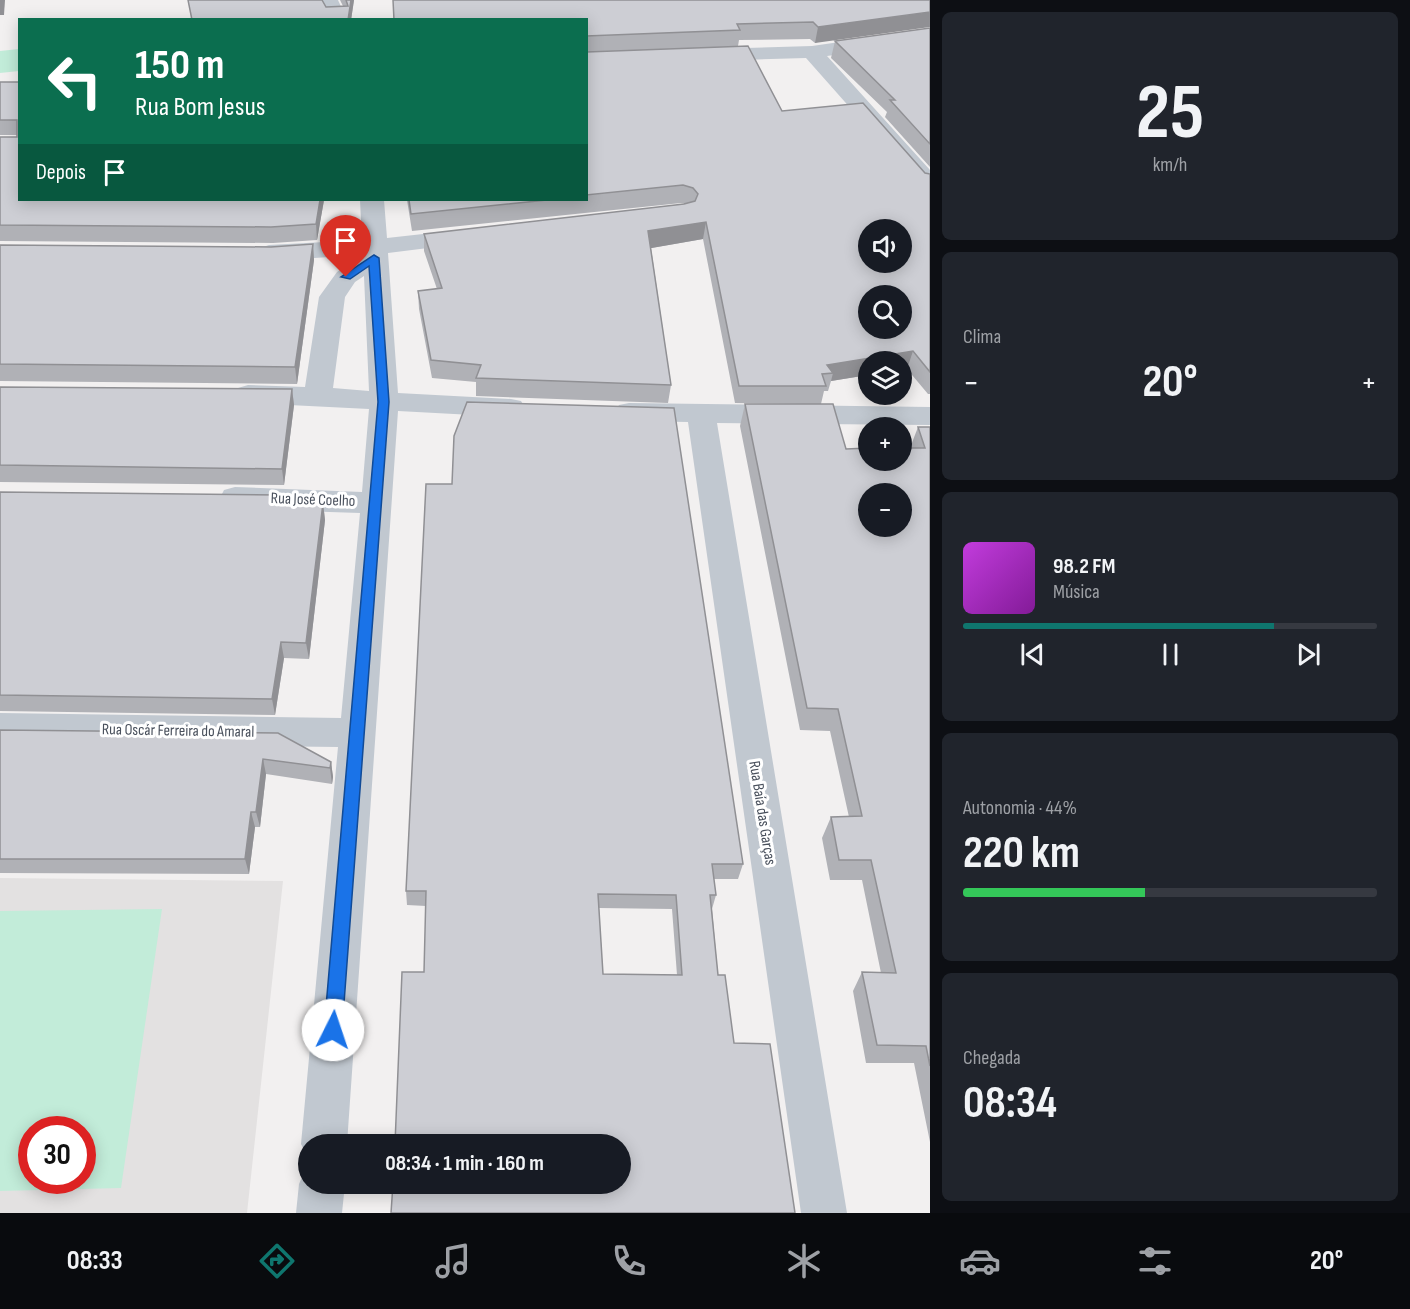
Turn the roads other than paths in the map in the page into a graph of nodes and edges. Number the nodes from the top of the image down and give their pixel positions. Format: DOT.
graph roads {
  1 [pos="328,0"];
  2 [pos="336,18"];
  3 [pos="930,35"];
  4 [pos="812,52"];
  5 [pos="693,55"];
  6 [pos="930,184"];
  7 [pos="372,201"];
  8 [pos="490,233"];
  9 [pos="250,253"];
  10 [pos="373,253"];
  11 [pos="224,394"];
  12 [pos="318,397"];
  13 [pos="384,402"];
  14 [pos="534,409"];
  15 [pos="605,411"];
  16 [pos="701,414"];
  17 [pos="930,416"];
  18 [pos="201,498"];
  19 [pos="374,503"];
  20 [pos="0,728"];
  21 [pos="355,734"];
  22 [pos="325,1134"];
  23 [pos="321,1194"];
  24 [pos="319,1213"];
  25 [pos="824,1213"];
  1 -- 2 [label="street"];
  3 -- 4 [label="street"];
  4 -- 5 [label="street"];
  4 -- 6 [label="street"];
  7 -- 10 [label="street"];
  8 -- 10 [label="street"];
  9 -- 10 [label="street"];
  10 -- 12 [label="street"];
  10 -- 13 [label="street"];
  11 -- 12 [label="street"];
  12 -- 13 [label="street"];
  13 -- 14 [label="street"];
  13 -- 19 [label="street"];
  15 -- 16 [label="street"];
  16 -- 17 [label="street"];
  16 -- 25 [label="street, Rua Baía das Garças"];
  18 -- 19 [label="street, Rua José Coelho"];
  19 -- 21 [label="street"];
  20 -- 21 [label="street, Rua Oscár Ferreira do Amaral"];
  21 -- 22 [label="street"];
  23 -- 24 [label="street"];
}
